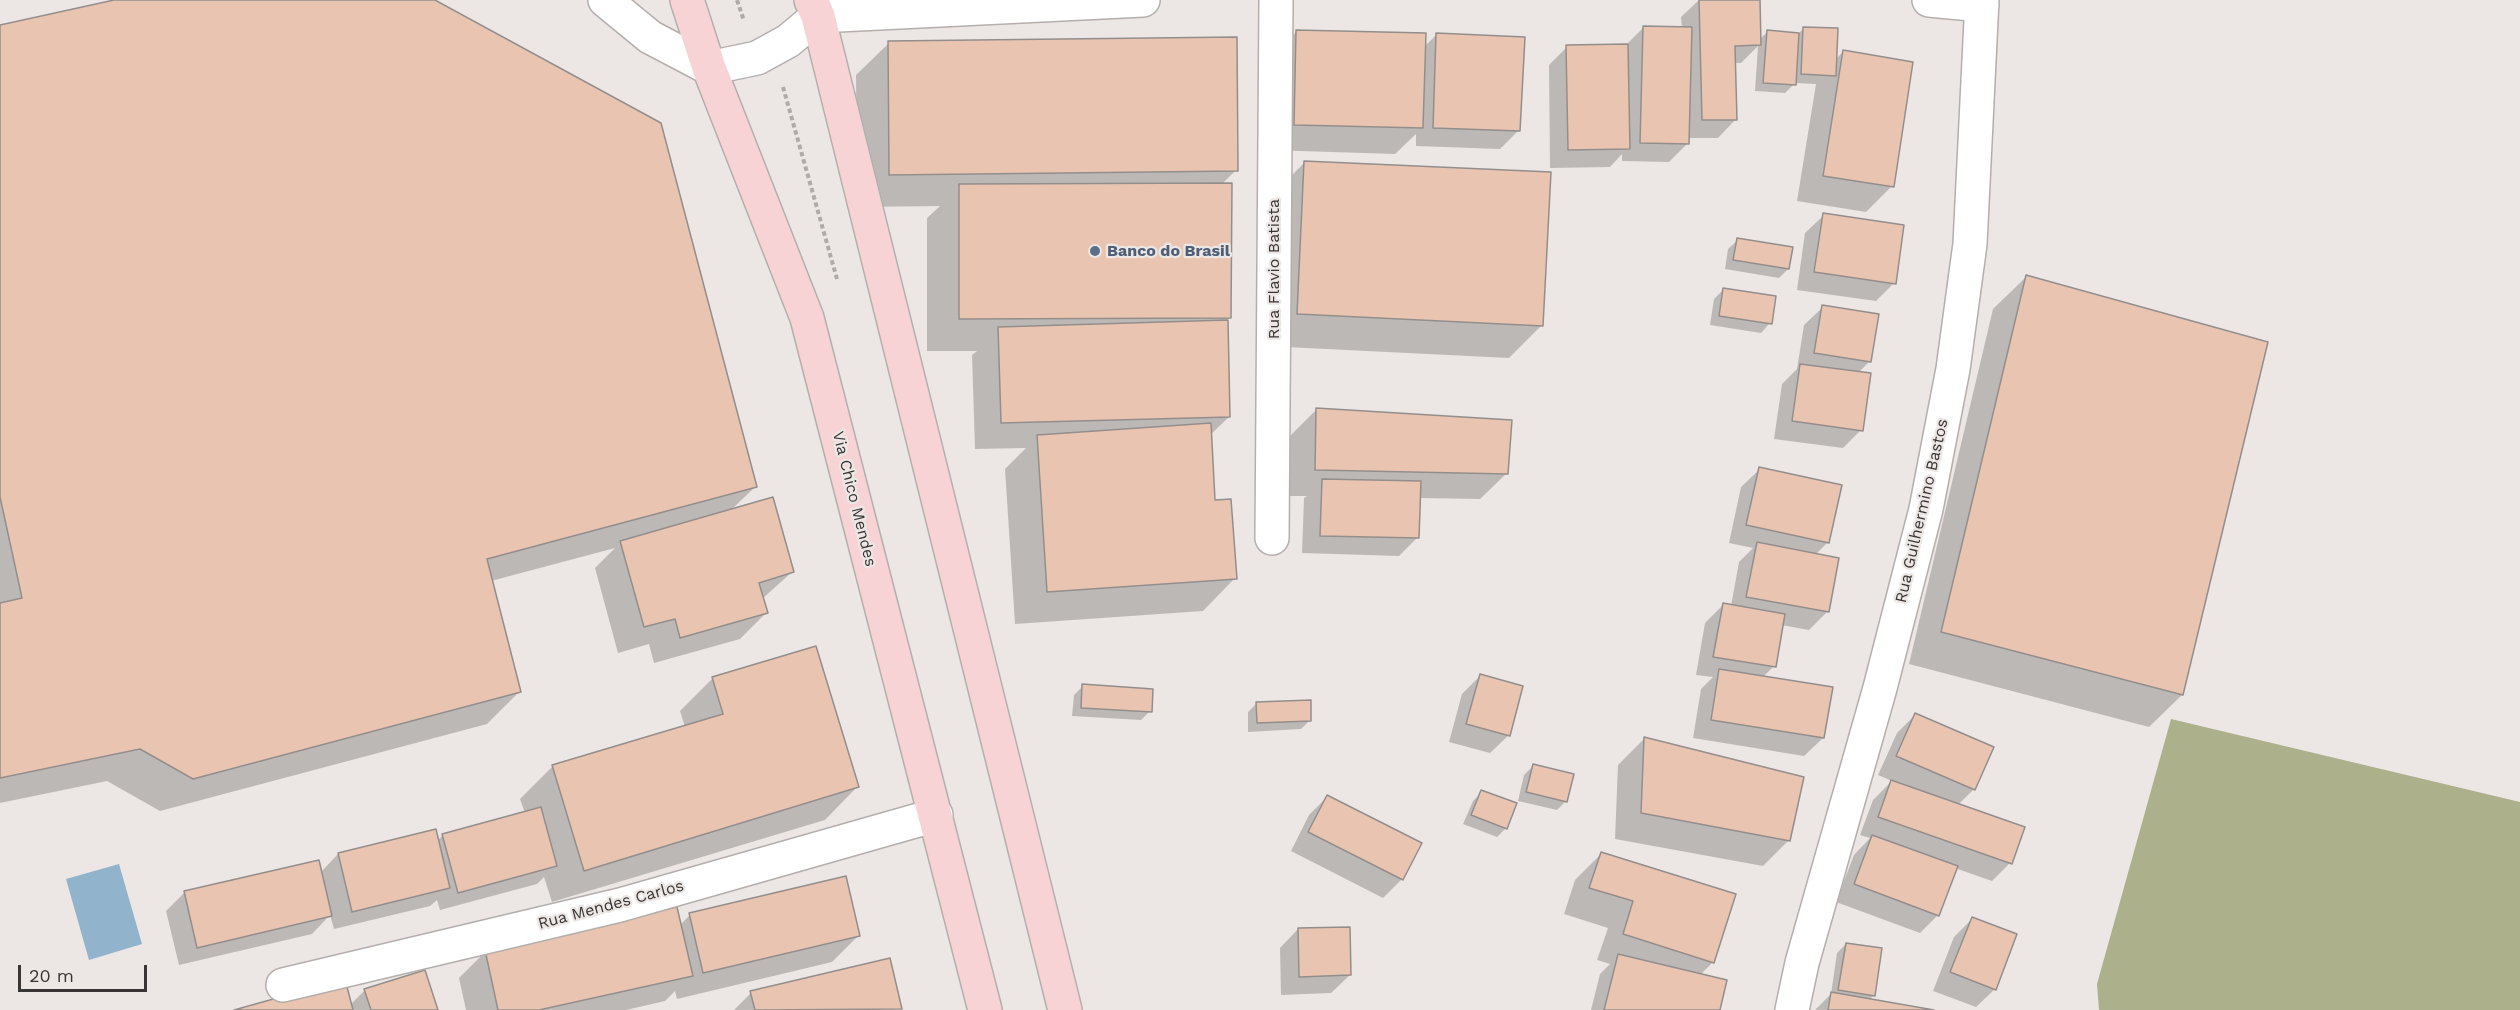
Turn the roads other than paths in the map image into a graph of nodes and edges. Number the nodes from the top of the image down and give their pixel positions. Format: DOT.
graph roads {
  1 [pos="605,0"];
  2 [pos="687,0"];
  3 [pos="1143,0"];
  4 [pos="1276,0"];
  5 [pos="1929,0"];
  6 [pos="1982,2"];
  7 [pos="814,8"];
  8 [pos="709,68"];
  9 [pos="1272,538"];
  10 [pos="936,815"];
  11 [pos="283,985"];
  12 [pos="985,1010"];
  13 [pos="1065,1010"];
  14 [pos="1792,1010"];
  1 -- 8 [label="street"];
  2 -- 8 [label="main road, Via Chico Mendes"];
  3 -- 7 [label="street"];
  4 -- 9 [label="street, Rua Flavio Batista"];
  5 -- 6 [label="street"];
  6 -- 14 [label="street, Rua Guilhermino Bastos"];
  7 -- 8 [label="street"];
  7 -- 13 [label="main road"];
  8 -- 10 [label="main road, Via Chico Mendes"];
  10 -- 11 [label="street, Rua Mendes Carlos"];
  10 -- 12 [label="main road, Via Chico Mendes"];
}
